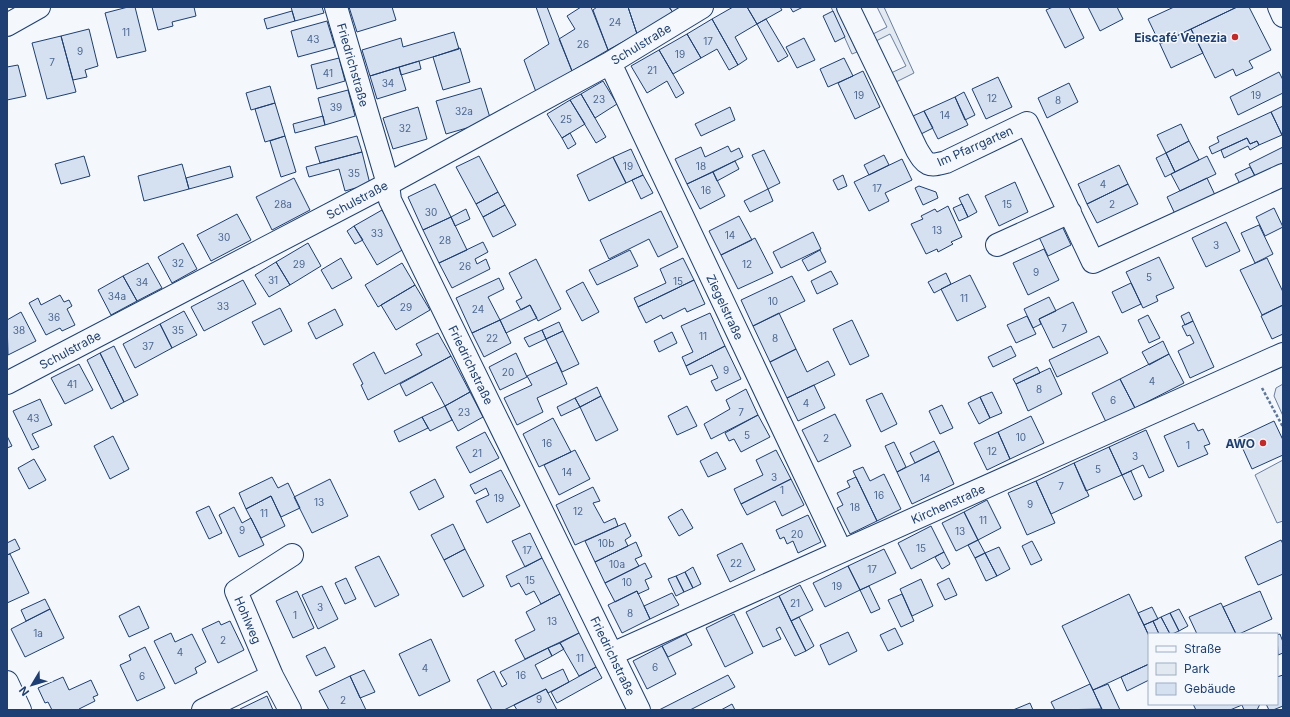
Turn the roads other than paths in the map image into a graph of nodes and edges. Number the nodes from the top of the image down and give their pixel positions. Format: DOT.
graph roads {
  1 [pos="39,7"];
  2 [pos="336,7"];
  3 [pos="702,7"];
  4 [pos="848,7"];
  5 [pos="1279,7"];
  6 [pos="1283,16"];
  7 [pos="7,24"];
  8 [pos="610,63"];
  9 [pos="1283,175"];
  10 [pos="388,184"];
  11 [pos="1070,212"];
  12 [pos="997,245"];
  13 [pos="1283,354"];
  14 [pos="7,383"];
  15 [pos="841,552"];
  16 [pos="292,555"];
  17 [pos="612,654"];
  18 [pos="272,676"];
  19 [pos="7,682"];
  20 [pos="20,710"];
  21 [pos="203,710"];
  22 [pos="290,710"];
  23 [pos="639,710"];
  1 -- 7 [label="street"];
  2 -- 10 [label="street, Friedrichstraße"];
  3 -- 8 [label="street, Schulstraße"];
  4 -- 11 [label="street, Im Pfarrgarten"];
  5 -- 6 [label="street"];
  8 -- 10 [label="street, Schulstraße"];
  8 -- 15 [label="street, Ziegelstraße"];
  9 -- 11 [label="street, Im Pfarrgarten"];
  10 -- 14 [label="street, Schulstraße"];
  10 -- 17 [label="street, Friedrichstraße"];
  11 -- 12 [label="street"];
  13 -- 15 [label="street, Kirchenstraße"];
  15 -- 17 [label="street, Kirchenstraße"];
  16 -- 18 [label="street, Hohlweg"];
  17 -- 23 [label="street, Friedrichstraße"];
  18 -- 21 [label="street"];
  18 -- 22 [label="street, Hohlweg"];
  19 -- 20 [label="street"];
}
